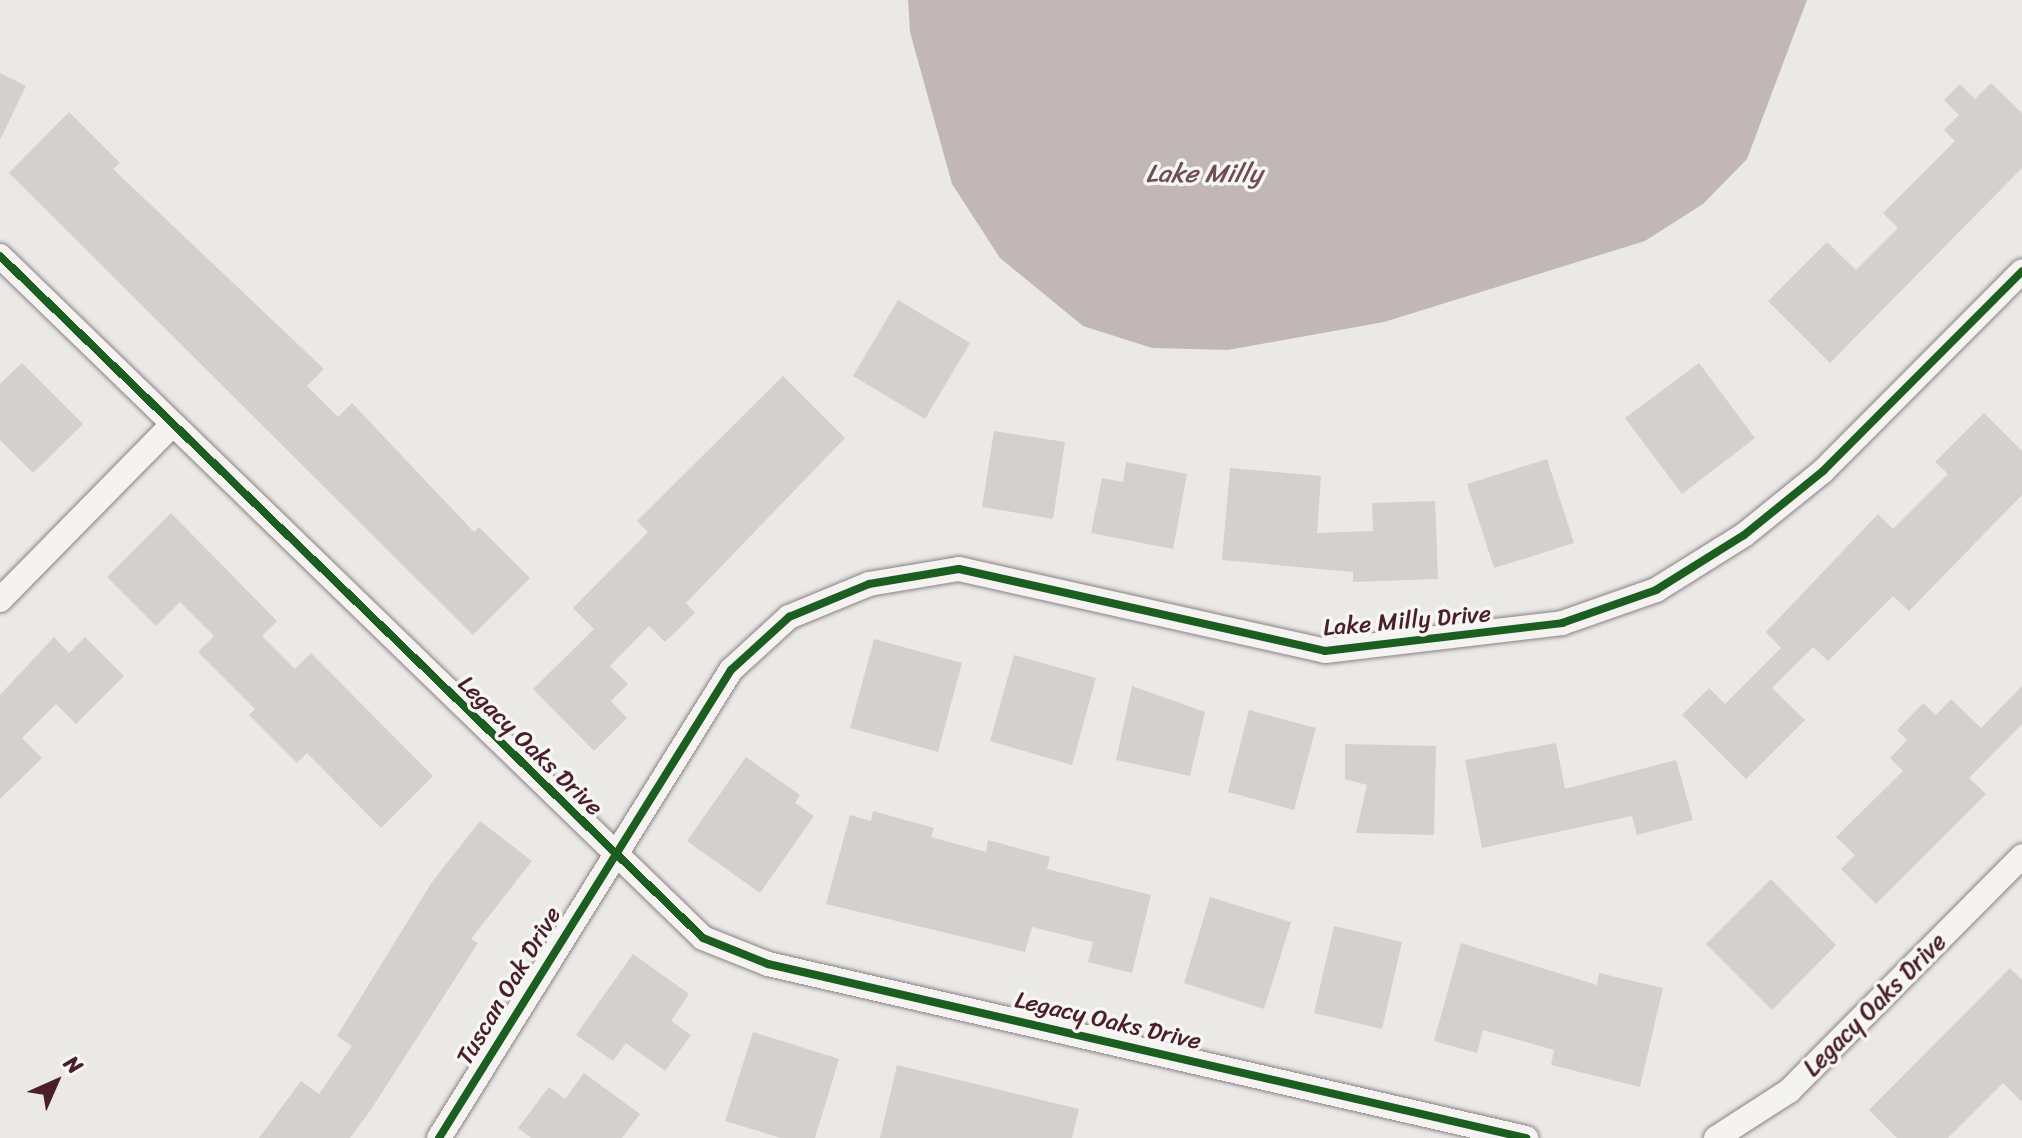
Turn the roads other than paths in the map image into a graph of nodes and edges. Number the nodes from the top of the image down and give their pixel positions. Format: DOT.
graph roads {
  1 [pos="0,256"];
  2 [pos="2022,271"];
  3 [pos="172,425"];
  4 [pos="0,600"];
  5 [pos="612,854"];
  6 [pos="2022,856"];
  7 [pos="439,1138"];
  8 [pos="1526,1138"];
  9 [pos="1716,1138"];
  1 -- 3 [label="street, Legacy Oaks Drive"];
  2 -- 5 [label="street, Lake Milly Drive"];
  3 -- 4 [label="street"];
  3 -- 5 [label="street, Legacy Oaks Drive"];
  5 -- 7 [label="street, Tuscan Oak Drive"];
  5 -- 8 [label="street, Legacy Oaks Drive"];
  6 -- 9 [label="street, Legacy Oaks Drive"];
}
